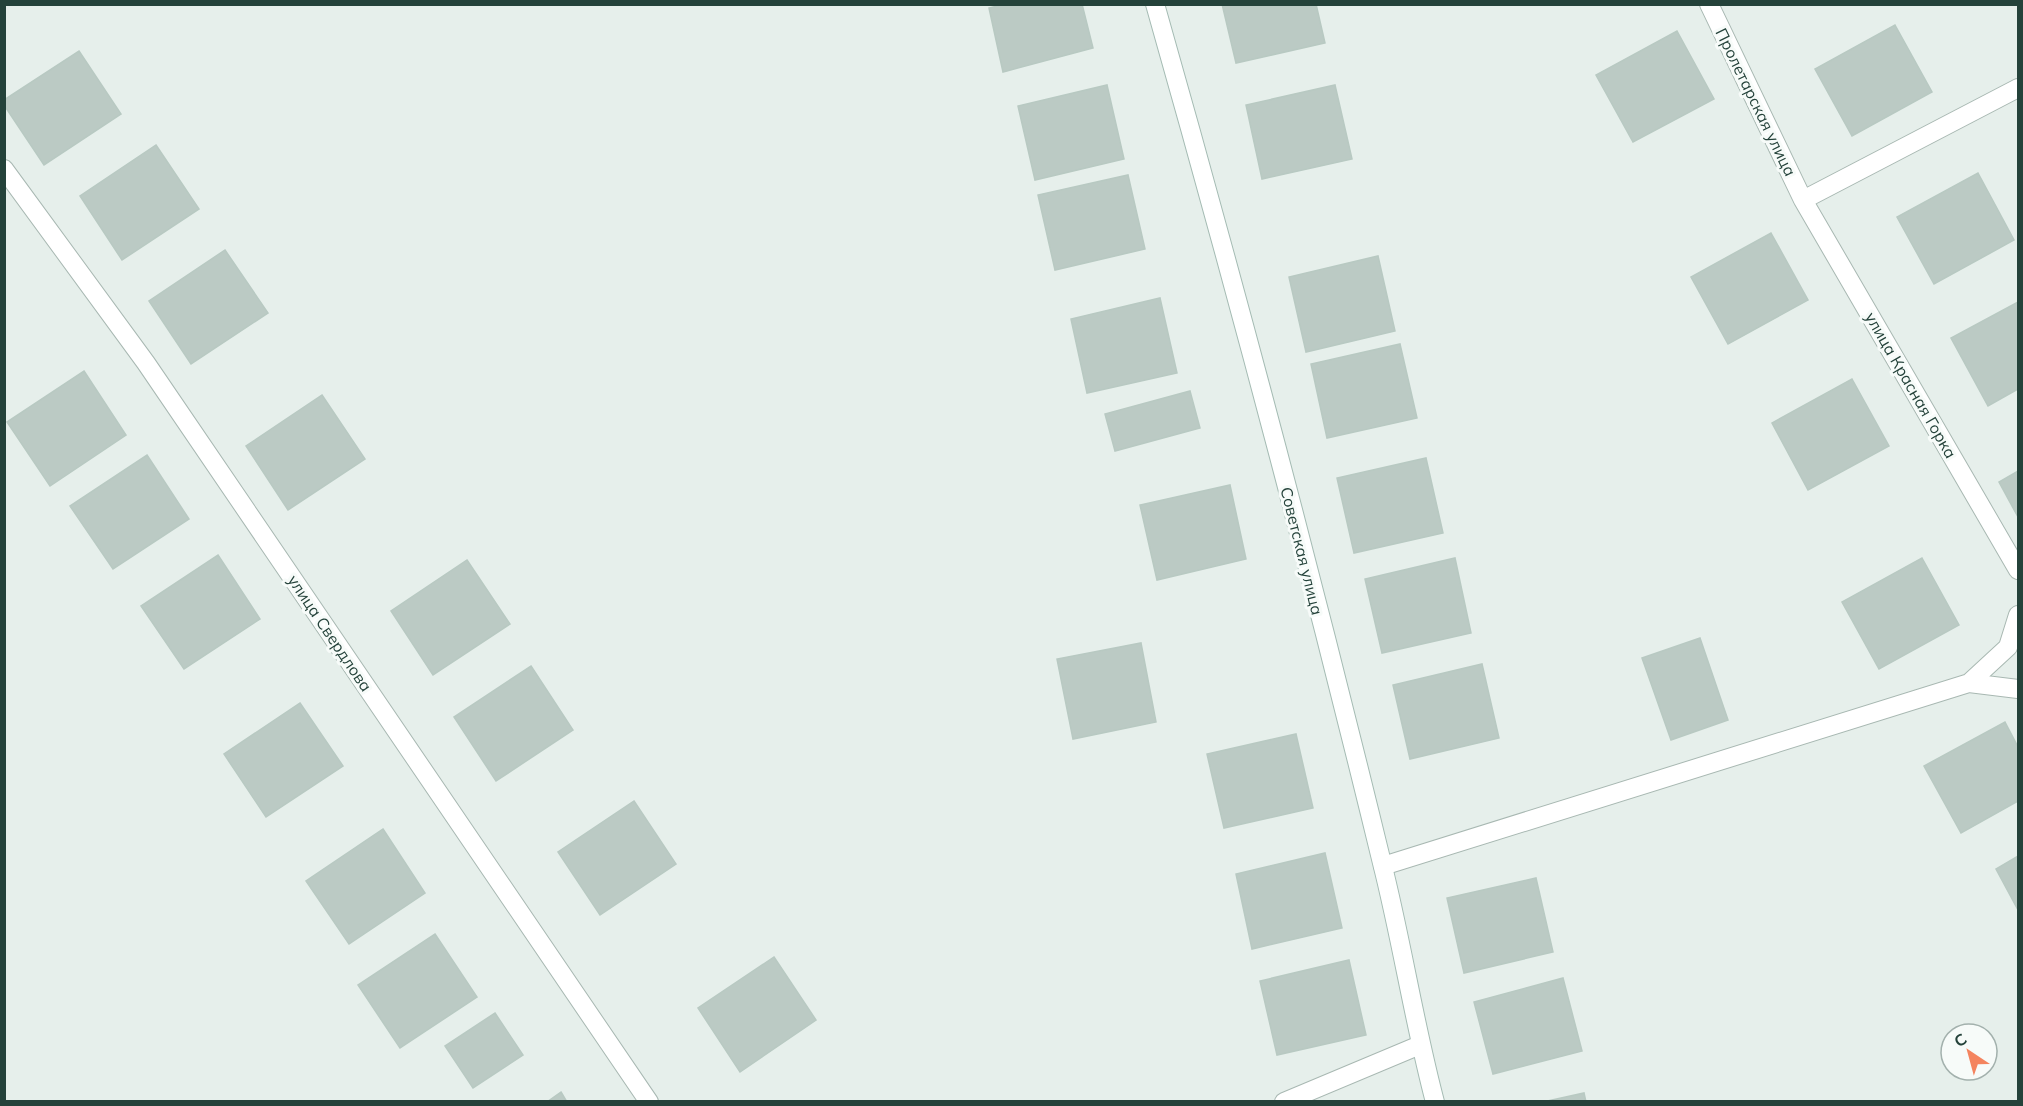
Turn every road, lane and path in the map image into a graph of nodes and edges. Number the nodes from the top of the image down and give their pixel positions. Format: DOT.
graph roads {
  1 [pos="1155,4"];
  2 [pos="1709,4"];
  3 [pos="2019,88"];
  4 [pos="4,169"];
  5 [pos="1803,201"];
  6 [pos="2019,570"];
  7 [pos="2019,615"];
  8 [pos="1969,683"];
  9 [pos="2019,689"];
  10 [pos="1383,866"];
  11 [pos="1420,1045"];
  12 [pos="649,1101"];
  13 [pos="1284,1101"];
  14 [pos="1435,1101"];
  1 -- 10 [label="street, Советская улица"];
  2 -- 5 [label="street, Пролетарская улица"];
  3 -- 5 [label="street"];
  4 -- 12 [label="street, улица Свердлова"];
  5 -- 6 [label="street, улица Красная Горка"];
  7 -- 8 [label="street"];
  8 -- 9 [label="street"];
  8 -- 10 [label="street"];
  10 -- 11 [label="street, Советская улица"];
  11 -- 13 [label="street"];
  11 -- 14 [label="street, Советская улица"];
}
